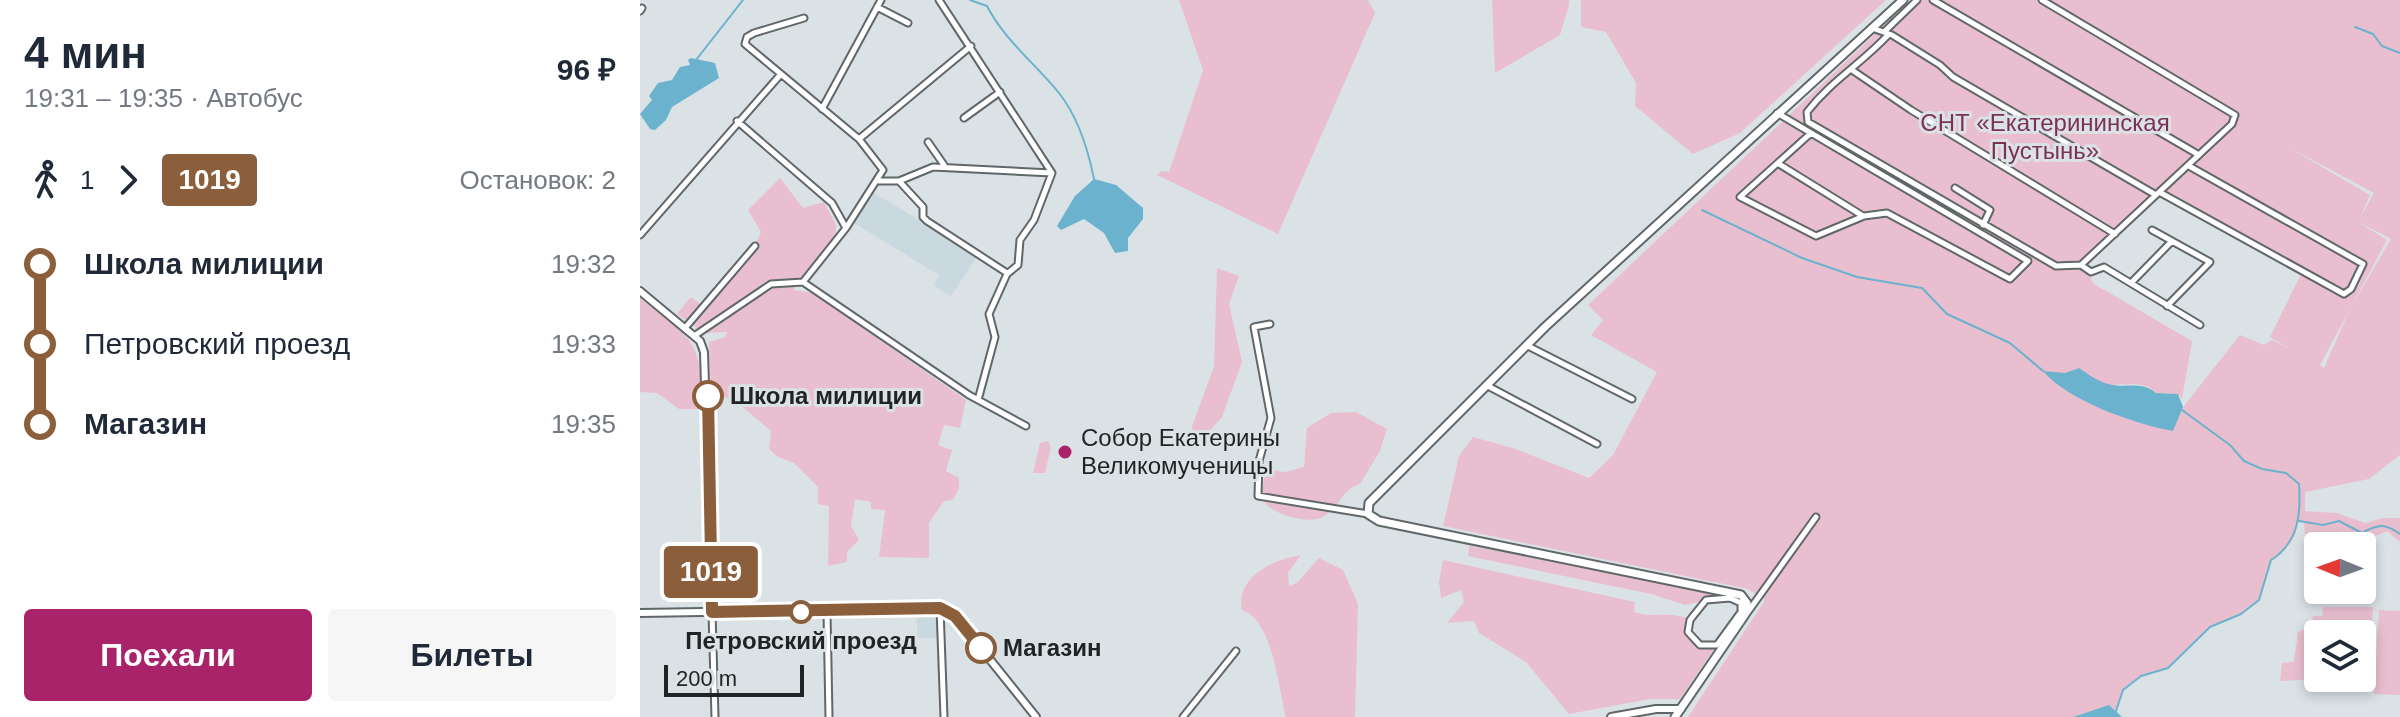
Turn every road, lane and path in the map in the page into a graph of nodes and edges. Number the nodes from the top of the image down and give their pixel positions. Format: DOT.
graph roads {
  1 [pos="881,0"];
  2 [pos="939,0"];
  3 [pos="1903,0"];
  4 [pos="1917,0"];
  5 [pos="1933,0"];
  6 [pos="2042,0"];
  7 [pos="877,7"];
  8 [pos="804,18"];
  9 [pos="908,23"];
  10 [pos="1872,28"];
  11 [pos="1886,34"];
  12 [pos="971,46"];
  13 [pos="1852,70"];
  14 [pos="781,74"];
  15 [pos="1000,92"];
  16 [pos="822,109"];
  17 [pos="1776,113"];
  18 [pos="964,118"];
  19 [pos="737,121"];
  20 [pos="1811,133"];
  21 [pos="859,139"];
  22 [pos="928,142"];
  23 [pos="2199,155"];
  24 [pos="1779,164"];
  25 [pos="945,166"];
  26 [pos="2189,166"];
  27 [pos="1052,173"];
  28 [pos="879,181"];
  29 [pos="899,181"];
  30 [pos="1955,188"];
  31 [pos="2159,194"];
  32 [pos="1864,216"];
  33 [pos="1983,225"];
  34 [pos="846,228"];
  35 [pos="2152,230"];
  36 [pos="2115,234"];
  37 [pos="640,235"];
  38 [pos="2172,241"];
  39 [pos="755,246"];
  40 [pos="2081,265"];
  41 [pos="1007,274"];
  42 [pos="803,282"];
  43 [pos="2131,283"];
  44 [pos="640,291"];
  45 [pos="2167,306"];
  46 [pos="1270,324"];
  47 [pos="2200,325"];
  48 [pos="685,328"];
  49 [pos="694,336"];
  50 [pos="1526,345"];
  51 [pos="1486,385"];
  52 [pos="1632,399"];
  53 [pos="978,400"];
  54 [pos="1026,426"];
  55 [pos="1597,444"];
  56 [pos="1368,514"];
  57 [pos="1816,517"];
  58 [pos="1741,603"];
  59 [pos="940,608"];
  60 [pos="712,612"];
  61 [pos="827,612"];
  62 [pos="640,613"];
  63 [pos="1744,616"];
  64 [pos="1236,651"];
  65 [pos="1681,709"];
  66 [pos="715,717"];
  67 [pos="829,717"];
  68 [pos="944,717"];
  69 [pos="1036,717"];
  70 [pos="1183,717"];
  71 [pos="1611,717"];
  72 [pos="1675,717"];
  1 -- 7 [label="street"];
  2 -- 12 [label="street"];
  3 -- 10 [label="main road"];
  4 -- 11 [label="street"];
  5 -- 23 [label="street"];
  6 -- 23 [label="street"];
  7 -- 9 [label="street"];
  7 -- 16 [label="street"];
  8 -- 14 [label="street"];
  10 -- 11 [label="street"];
  10 -- 17 [label="main road"];
  11 -- 13 [label="street"];
  11 -- 31 [label="street"];
  12 -- 15 [label="street"];
  12 -- 21 [label="street"];
  13 -- 33 [label="street"];
  13 -- 36 [label="street"];
  14 -- 16 [label="street"];
  14 -- 19 [label="street"];
  15 -- 18 [label="street"];
  15 -- 27 [label="street"];
  16 -- 21 [label="street"];
  17 -- 20 [label="street"];
  17 -- 50 [label="main road"];
  19 -- 34 [label="street"];
  19 -- 37 [label="street"];
  20 -- 24 [label="street"];
  20 -- 32 [label="street"];
  21 -- 28 [label="street"];
  22 -- 25 [label="street"];
  23 -- 26 [label="street"];
  24 -- 32 [label="street"];
  24 -- 32 [label="street"];
  25 -- 27 [label="street"];
  25 -- 29 [label="street"];
  26 -- 31 [label="street"];
  26 -- 31 [label="street"];
  27 -- 41 [label="street"];
  28 -- 29 [label="street"];
  28 -- 34 [label="street"];
  29 -- 41 [label="street"];
  30 -- 33 [label="street"];
  31 -- 36 [label="street"];
  33 -- 40 [label="street"];
  34 -- 42 [label="street"];
  35 -- 38 [label="street"];
  36 -- 40 [label="street"];
  38 -- 43 [label="street"];
  38 -- 45 [label="street"];
  39 -- 48 [label="street"];
  40 -- 43 [label="street"];
  41 -- 53 [label="street"];
  42 -- 49 [label="street"];
  42 -- 53 [label="street"];
  43 -- 45 [label="street"];
  44 -- 48 [label="street"];
  45 -- 47 [label="street"];
  46 -- 56 [label="street"];
  48 -- 49 [label="street"];
  49 -- 60 [label="street"];
  50 -- 51 [label="main road"];
  50 -- 52 [label="street"];
  51 -- 55 [label="street"];
  51 -- 56 [label="main road"];
  53 -- 54 [label="street"];
  56 -- 63 [label="main road"];
  57 -- 63 [label="street"];
  58 -- 58 [label="street"];
  59 -- 61 [label="street"];
  59 -- 68 [label="street"];
  59 -- 69 [label="street"];
  60 -- 61 [label="street"];
  60 -- 62 [label="street"];
  60 -- 66 [label="street"];
  61 -- 67 [label="street"];
  63 -- 65 [label="main road"];
  64 -- 70 [label="street"];
  65 -- 71 [label="street"];
  65 -- 72 [label="main road"];
}
